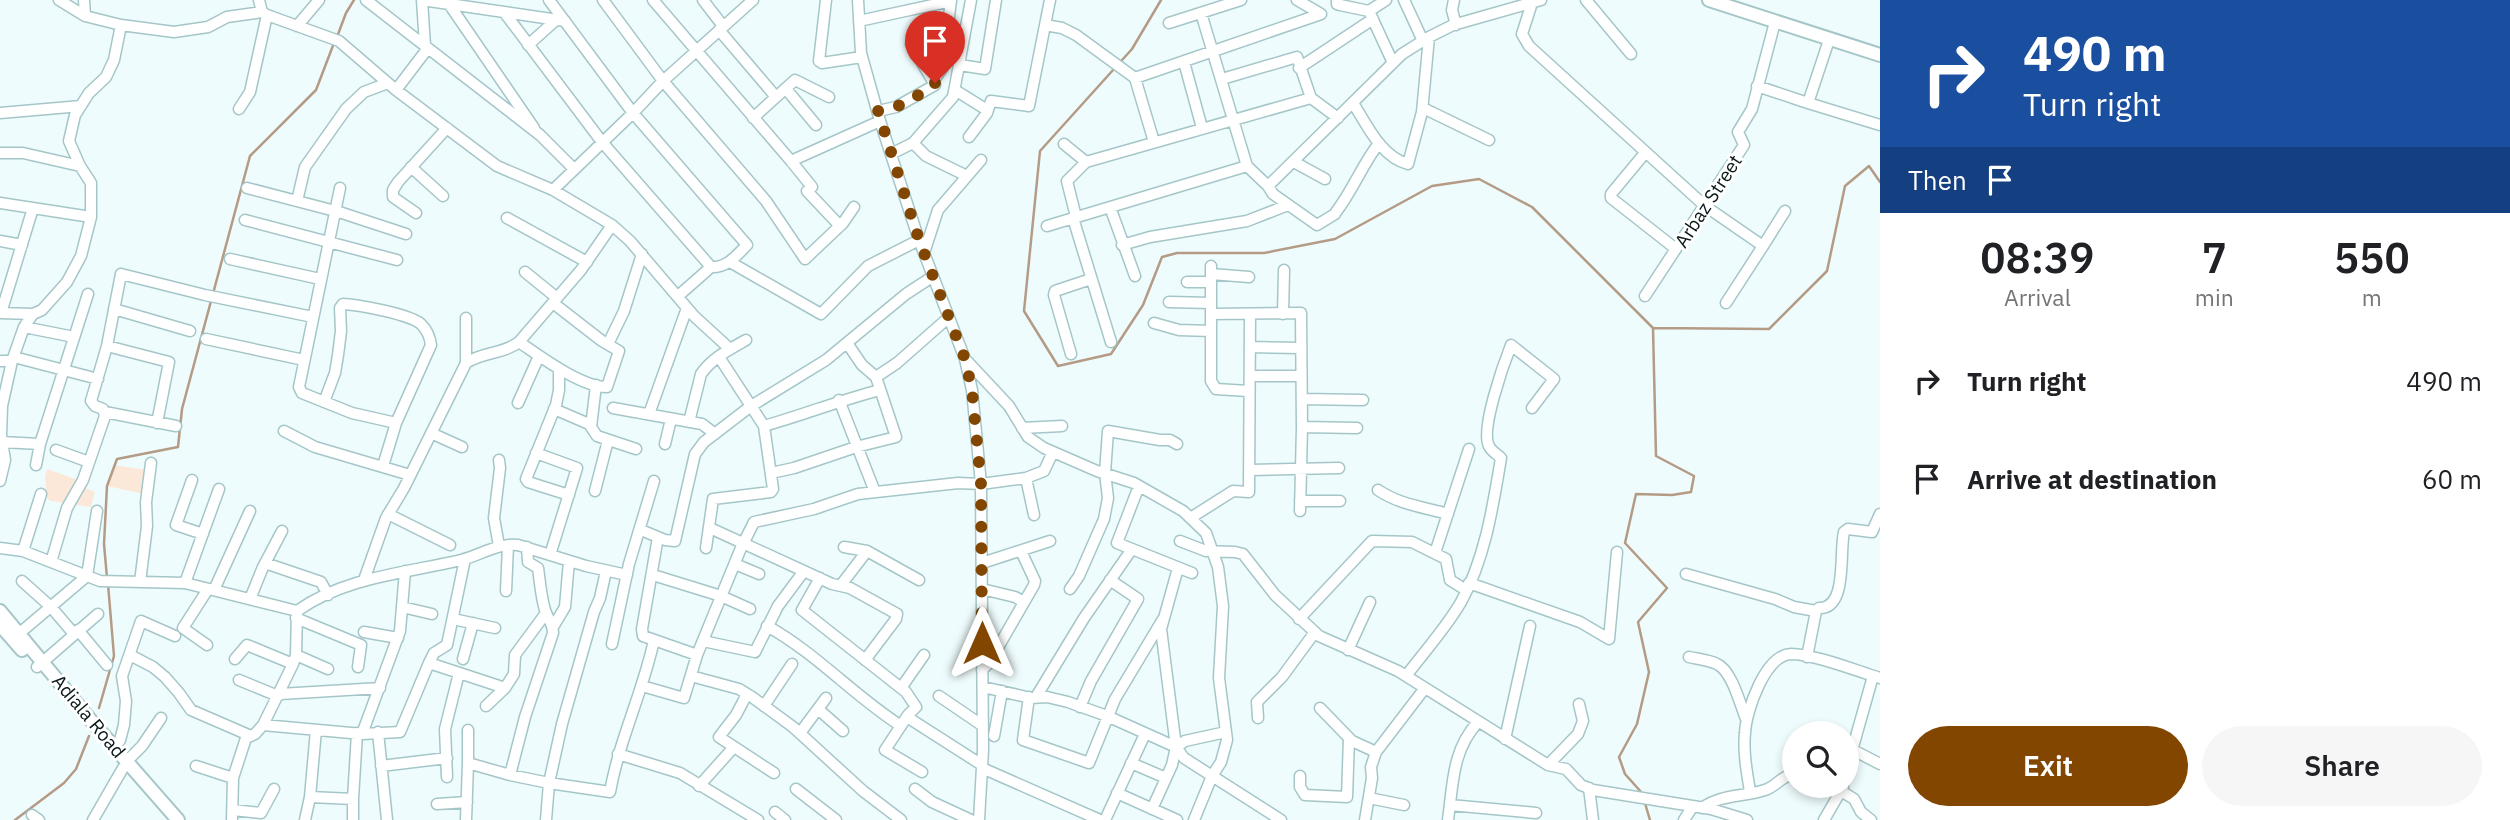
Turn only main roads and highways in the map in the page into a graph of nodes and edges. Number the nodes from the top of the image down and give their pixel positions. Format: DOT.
graph roads {
  1 [pos="1710,0"];
  2 [pos="1880,55"];
  3 [pos="0,611"];
  4 [pos="0,625"];
  5 [pos="16,636"];
  6 [pos="40,664"];
  7 [pos="125,765"];
  8 [pos="168,820"];
  9 [pos="178,820"];
  1 -- 2 [label="main road"];
  3 -- 5 [label="main road, Adiala Road"];
  4 -- 5 [label="main road"];
  5 -- 6 [label="main road, Adiala Road"];
  6 -- 7 [label="main road"];
  6 -- 7 [label="main road, Adiala Road"];
  7 -- 8 [label="main road"];
  7 -- 9 [label="main road, Adiala Road"];
}
